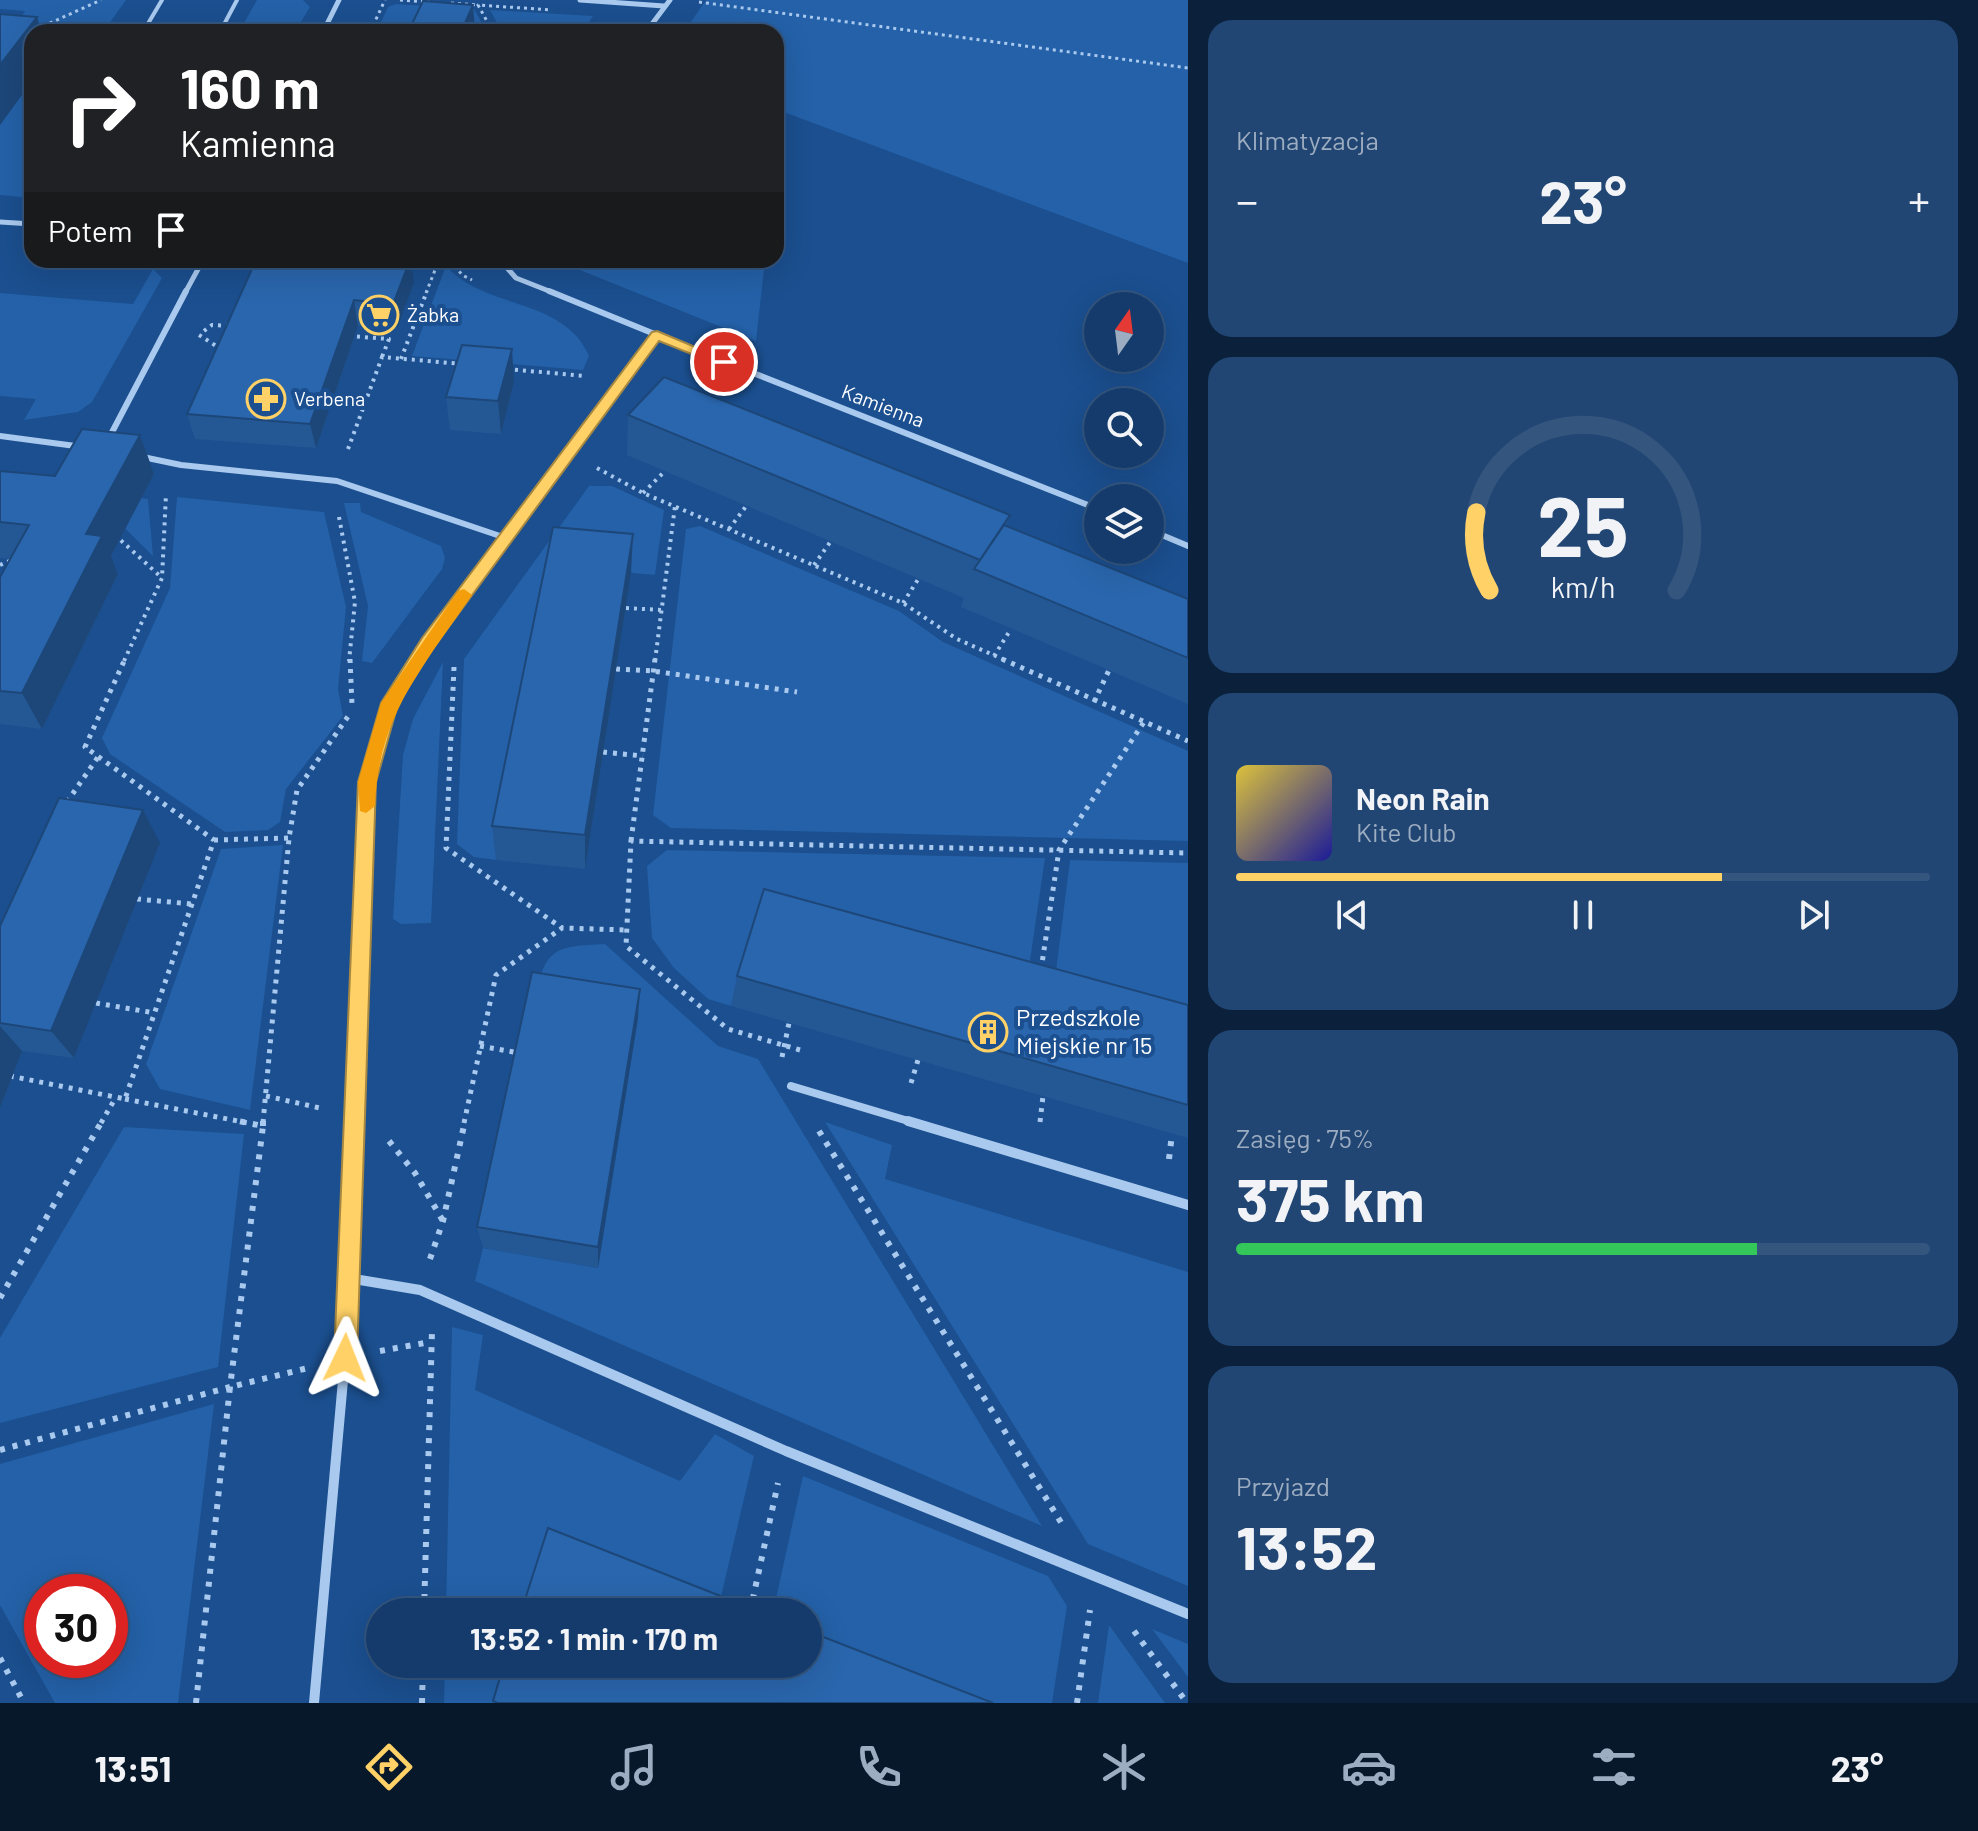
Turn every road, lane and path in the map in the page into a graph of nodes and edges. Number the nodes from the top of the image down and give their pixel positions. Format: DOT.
graph roads {
  1 [pos="101,0"];
  2 [pos="162,0"];
  3 [pos="237,0"];
  4 [pos="339,0"];
  5 [pos="385,0"];
  6 [pos="400,0"];
  7 [pos="580,0"];
  8 [pos="670,0"];
  9 [pos="694,1"];
  10 [pos="431,2"];
  11 [pos="447,3"];
  12 [pos="478,5"];
  13 [pos="664,6"];
  14 [pos="555,10"];
  15 [pos="49,24"];
  16 [pos="148,24"];
  17 [pos="224,24"];
  18 [pos="327,24"];
  19 [pos="374,24"];
  20 [pos="489,24"];
  21 [pos="652,24"];
  22 [pos="1188,68"];
  23 [pos="0,222"];
  24 [pos="24,224"];
  25 [pos="199,268"];
  26 [pos="436,268"];
  27 [pos="507,268"];
  28 [pos="241,327"];
  29 [pos="345,335"];
  30 [pos="657,335"];
  31 [pos="382,357"];
  32 [pos="401,359"];
  33 [pos="216,363"];
  34 [pos="462,364"];
  35 [pos="493,367"];
  36 [pos="584,376"];
  37 [pos="0,436"];
  38 [pos="90,448"];
  39 [pos="103,450"];
  40 [pos="567,453"];
  41 [pos="134,456"];
  42 [pos="181,465"];
  43 [pos="665,471"];
  44 [pos="337,481"];
  45 [pos="643,493"];
  46 [pos="1084,503"];
  47 [pos="747,505"];
  48 [pos="675,506"];
  49 [pos="108,529"];
  50 [pos="729,529"];
  51 [pos="1164,536"];
  52 [pos="506,538"];
  53 [pos="831,541"];
  54 [pos="1188,546"];
  55 [pos="23,556"];
  56 [pos="0,565"];
  57 [pos="814,565"];
  58 [pos="162,578"];
  59 [pos="919,578"];
  60 [pos="903,603"];
  61 [pos="626,608"];
  62 [pos="661,610"];
  63 [pos="1011,629"];
  64 [pos="428,643"];
  65 [pos="994,656"];
  66 [pos="616,669"];
  67 [pos="1109,670"];
  68 [pos="653,671"];
  69 [pos="797,692"];
  70 [pos="361,698"];
  71 [pos="1094,702"];
  72 [pos="352,711"];
  73 [pos="1144,722"];
  74 [pos="1188,741"];
  75 [pos="603,752"];
  76 [pos="643,756"];
  77 [pos="98,757"];
  78 [pos="66,804"];
  79 [pos="289,838"];
  80 [pos="214,840"];
  81 [pos="631,841"];
  82 [pos="1059,850"];
  83 [pos="1188,853"];
  84 [pos="137,899"];
  85 [pos="192,904"];
  86 [pos="562,928"];
  87 [pos="627,930"];
  88 [pos="1039,984"];
  89 [pos="96,1003"];
  90 [pos="155,1013"];
  91 [pos="789,1023"];
  92 [pos="784,1045"];
  93 [pos="480,1046"];
  94 [pos="524,1053"];
  95 [pos="812,1054"];
  96 [pos="918,1060"];
  97 [pos="0,1074"];
  98 [pos="897,1079"];
  99 [pos="911,1083"];
  100 [pos="791,1086"];
  101 [pos="925,1087"];
  102 [pos="1043,1096"];
  103 [pos="116,1097"];
  104 [pos="125,1099"];
  105 [pos="1025,1117"];
  106 [pos="1040,1122"];
  107 [pos="263,1126"];
  108 [pos="1054,1126"];
  109 [pos="1172,1134"];
  110 [pos="1154,1155"];
  111 [pos="1169,1159"];
  112 [pos="1178,1162"];
  113 [pos="1188,1205"];
  114 [pos="348,1278"];
  115 [pos="0,1280"];
  116 [pos="10,1281"];
  117 [pos="420,1290"];
  118 [pos="0,1298"];
  119 [pos="440,1299"];
  120 [pos="430,1342"];
  121 [pos="345,1358"];
  122 [pos="230,1387"];
  123 [pos="0,1450"];
  124 [pos="786,1451"];
  125 [pos="1094,1577"];
  126 [pos="424,1598"];
  127 [pos="753,1598"];
  128 [pos="1188,1614"];
  129 [pos="1131,1628"];
  130 [pos="0,1658"];
  131 [pos="423,1678"];
  132 [pos="24,1703"];
  133 [pos="196,1703"];
  134 [pos="314,1703"];
  135 [pos="422,1703"];
  136 [pos="1077,1703"];
  137 [pos="1187,1703"];
  1 -- 15 [label="path"];
  2 -- 16 [label="lane"];
  3 -- 17 [label="lane"];
  4 -- 18 [label="street"];
  5 -- 19 [label="path"];
  6 -- 10 [label="path"];
  7 -- 13 [label="street"];
  8 -- 13 [label="street"];
  9 -- 22 [label="path"];
  11 -- 12 [label="path"];
  12 -- 14 [label="path"];
  12 -- 20 [label="path"];
  13 -- 21 [label="street"];
  23 -- 24 [label="street"];
  25 -- 39 [label="street"];
  26 -- 32 [label="path"];
  27 -- 30 [label="street, Kamienna"];
  28 -- 33 [label="path"];
  29 -- 31 [label="path"];
  30 -- 40 [label="street"];
  30 -- 46 [label="street, Kamienna"];
  31 -- 32 [label="path"];
  31 -- 44 [label="path"];
  32 -- 34 [label="path"];
  35 -- 36 [label="path"];
  37 -- 38 [label="street"];
  40 -- 45 [label="path"];
  40 -- 52 [label="street"];
  41 -- 42 [label="street"];
  42 -- 44 [label="street"];
  42 -- 58 [label="path"];
  43 -- 45 [label="path"];
  44 -- 52 [label="street"];
  44 -- 72 [label="path"];
  45 -- 48 [label="path"];
  47 -- 50 [label="path"];
  48 -- 50 [label="path"];
  48 -- 62 [label="path"];
  49 -- 58 [label="path"];
  50 -- 57 [label="path"];
  51 -- 54 [label="street"];
  52 -- 64 [label="street"];
  53 -- 57 [label="path"];
  55 -- 56 [label="path"];
  57 -- 60 [label="path"];
  58 -- 77 [label="path"];
  59 -- 60 [label="path"];
  60 -- 65 [label="path"];
  61 -- 62 [label="path"];
  62 -- 68 [label="path"];
  63 -- 65 [label="path"];
  64 -- 86 [label="path"];
  64 -- 114 [label="street"];
  65 -- 71 [label="path"];
  66 -- 68 [label="path"];
  67 -- 71 [label="path"];
  68 -- 69 [label="path"];
  68 -- 76 [label="path"];
  70 -- 72 [label="path"];
  71 -- 73 [label="path"];
  72 -- 79 [label="path"];
  73 -- 74 [label="path"];
  73 -- 82 [label="path"];
  75 -- 76 [label="path"];
  76 -- 81 [label="path"];
  77 -- 78 [label="path"];
  77 -- 80 [label="path"];
  79 -- 80 [label="path"];
  79 -- 107 [label="path"];
  80 -- 85 [label="path"];
  81 -- 82 [label="path"];
  81 -- 87 [label="path"];
  82 -- 83 [label="path"];
  82 -- 88 [label="path"];
  84 -- 85 [label="path"];
  85 -- 90 [label="path"];
  86 -- 87 [label="path"];
  86 -- 93 [label="path"];
  87 -- 92 [label="path"];
  89 -- 90 [label="path"];
  90 -- 104 [label="path"];
  91 -- 92 [label="path"];
  92 -- 95 [label="path"];
  92 -- 100 [label="path"];
  93 -- 94 [label="path"];
  93 -- 117 [label="path"];
  96 -- 99 [label="path"];
  97 -- 103 [label="path"];
  98 -- 99 [label="path"];
  99 -- 101 [label="path"];
  100 -- 113 [label="street"];
  100 -- 125 [label="path"];
  102 -- 106 [label="path"];
  103 -- 104 [label="path"];
  103 -- 116 [label="path"];
  104 -- 107 [label="path"];
  105 -- 106 [label="path"];
  106 -- 108 [label="path"];
  107 -- 122 [label="path"];
  109 -- 111 [label="path"];
  110 -- 111 [label="path"];
  111 -- 112 [label="path"];
  114 -- 117 [label="street"];
  114 -- 121 [label="street"];
  115 -- 116 [label="path"];
  116 -- 118 [label="path"];
  117 -- 119 [label="street"];
  119 -- 120 [label="path"];
  119 -- 124 [label="street"];
  120 -- 121 [label="path"];
  120 -- 126 [label="path"];
  121 -- 122 [label="path"];
  121 -- 134 [label="street"];
  122 -- 123 [label="path"];
  122 -- 133 [label="path"];
  124 -- 125 [label="street"];
  124 -- 127 [label="path"];
  125 -- 128 [label="street"];
  125 -- 136 [label="path"];
  129 -- 137 [label="path"];
  130 -- 132 [label="path"];
  131 -- 135 [label="path"];
}
